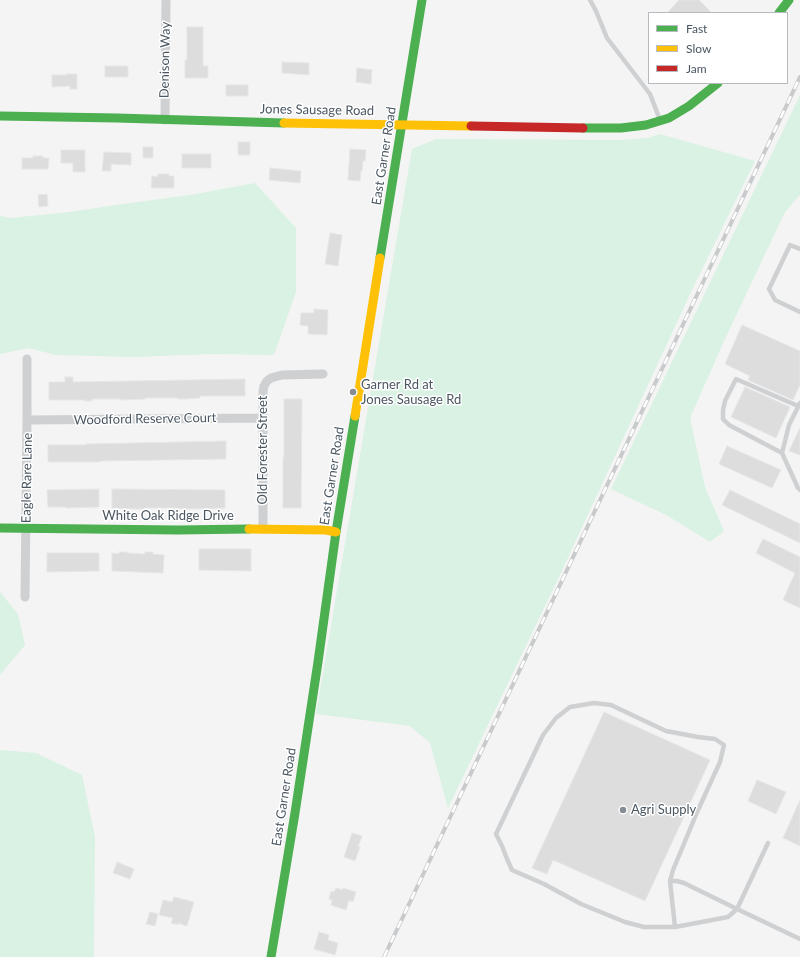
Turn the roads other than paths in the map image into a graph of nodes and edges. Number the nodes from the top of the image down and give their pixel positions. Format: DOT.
graph roads {
  1 [pos="166,0"];
  2 [pos="422,0"];
  3 [pos="590,0"];
  4 [pos="788,0"];
  5 [pos="780,12"];
  6 [pos="717,84"];
  7 [pos="0,116"];
  8 [pos="165,120"];
  9 [pos="660,120"];
  10 [pos="402,124"];
  11 [pos="800,249"];
  12 [pos="800,312"];
  13 [pos="27,359"];
  14 [pos="323,374"];
  15 [pos="799,404"];
  16 [pos="263,418"];
  17 [pos="27,420"];
  18 [pos="782,453"];
  19 [pos="800,490"];
  20 [pos="0,528"];
  21 [pos="26,528"];
  22 [pos="263,529"];
  23 [pos="336,532"];
  24 [pos="25,597"];
  25 [pos="768,842"];
  26 [pos="670,882"];
  27 [pos="737,909"];
  28 [pos="675,927"];
  29 [pos="800,938"];
  30 [pos="271,957"];
  1 -- 8 [label="street, Denison Way"];
  2 -- 10 [label="main road, East Garner Road"];
  3 -- 9 [label="lane"];
  4 -- 5 [label="main road"];
  6 -- 9 [label="main road, Jones Sausage Road"];
  7 -- 8 [label="main road, Jones Sausage Road"];
  8 -- 10 [label="main road, Jones Sausage Road"];
  9 -- 10 [label="main road, Jones Sausage Road"];
  10 -- 23 [label="main road, East Garner Road"];
  11 -- 12 [label="lane"];
  13 -- 17 [label="street, Eagle Rare Lane"];
  14 -- 16 [label="street, Old Forester Street"];
  15 -- 18 [label="lane"];
  15 -- 18 [label="lane"];
  16 -- 17 [label="street, Woodford Reserve Court"];
  16 -- 22 [label="street, Old Forester Street"];
  17 -- 21 [label="street, Eagle Rare Lane"];
  18 -- 19 [label="lane"];
  20 -- 21 [label="main road, White Oak Ridge Drive"];
  21 -- 22 [label="main road, White Oak Ridge Drive"];
  21 -- 24 [label="street, Eagle Rare Lane"];
  22 -- 23 [label="main road, White Oak Ridge Drive"];
  23 -- 30 [label="main road, East Garner Road"];
  25 -- 27 [label="lane"];
  26 -- 27 [label="lane"];
  26 -- 28 [label="lane"];
  26 -- 28 [label="lane"];
  27 -- 28 [label="lane"];
  27 -- 29 [label="lane"];
}
